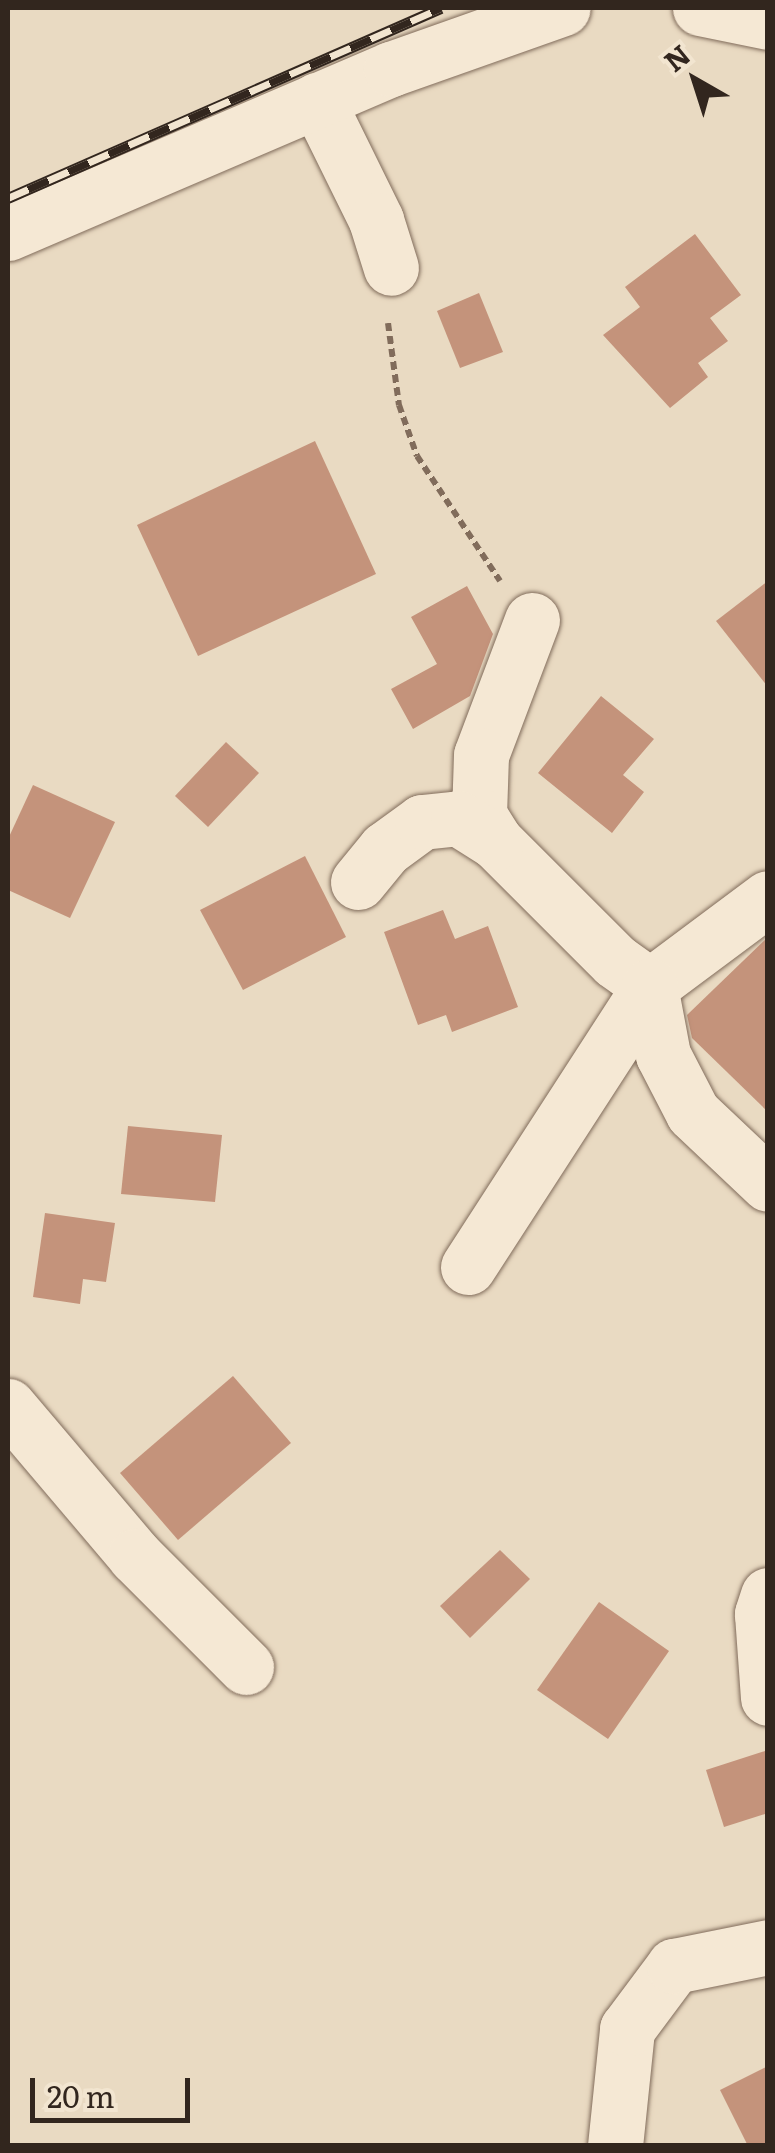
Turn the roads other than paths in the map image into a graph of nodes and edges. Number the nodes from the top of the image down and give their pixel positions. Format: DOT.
graph roads {
  1 [pos="563,8"];
  2 [pos="700,8"];
  3 [pos="768,22"];
  4 [pos="317,100"];
  5 [pos="8,234"];
  6 [pos="391,268"];
  7 [pos="532,620"];
  8 [pos="496,842"];
  9 [pos="358,882"];
  10 [pos="768,898"];
  11 [pos="650,986"];
  12 [pos="768,1184"];
  13 [pos="468,1267"];
  14 [pos="8,1406"];
  15 [pos="768,1595"];
  16 [pos="246,1667"];
  17 [pos="768,1698"];
  18 [pos="768,1948"];
  19 [pos="615,2146"];
  1 -- 4 [label="street"];
  2 -- 3 [label="street"];
  4 -- 5 [label="street"];
  4 -- 6 [label="street"];
  7 -- 8 [label="street"];
  8 -- 9 [label="street"];
  8 -- 11 [label="street"];
  10 -- 11 [label="street"];
  11 -- 12 [label="street"];
  11 -- 13 [label="street"];
  14 -- 16 [label="street"];
  15 -- 17 [label="street"];
  18 -- 19 [label="street"];
}
